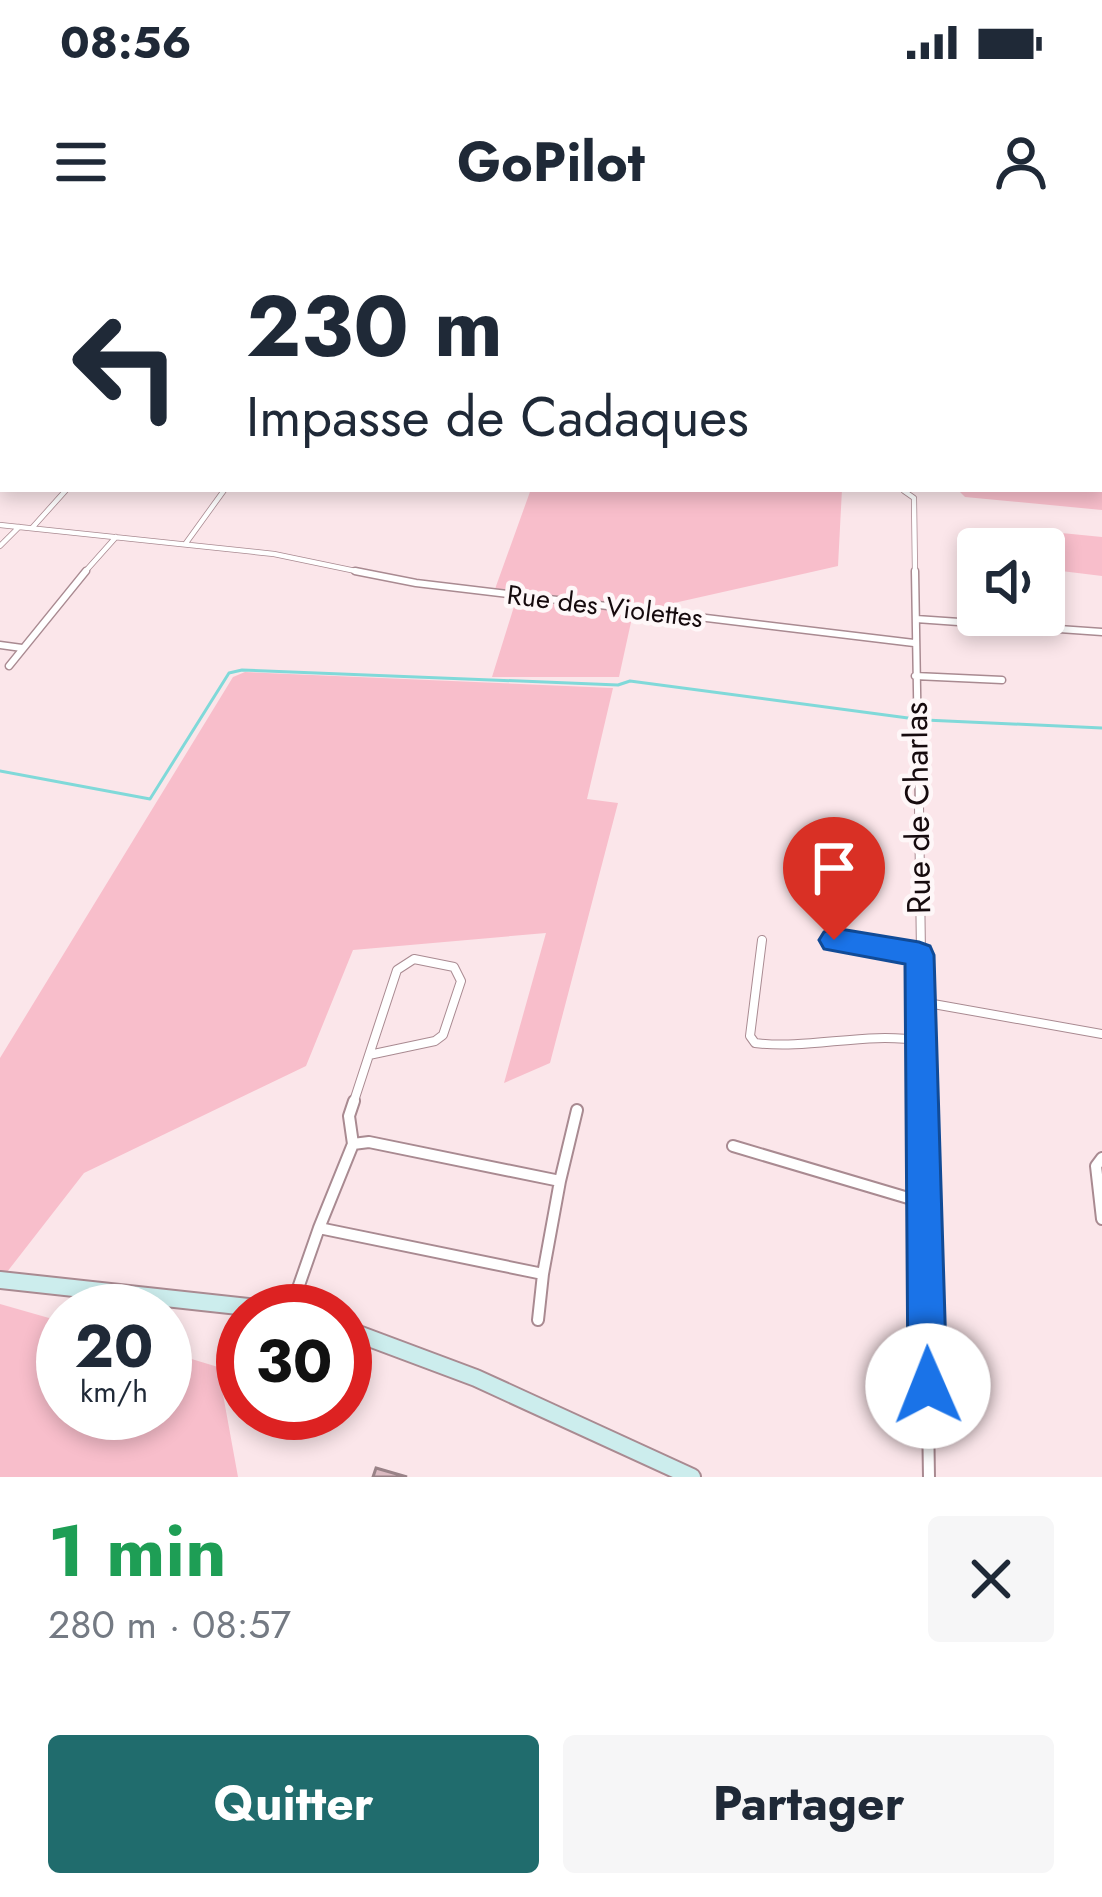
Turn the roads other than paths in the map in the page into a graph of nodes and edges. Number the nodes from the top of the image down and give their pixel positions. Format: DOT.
graph roads {
  1 [pos="64,492"];
  2 [pos="223,492"];
  3 [pos="905,492"];
  4 [pos="0,525"];
  5 [pos="19,527"];
  6 [pos="31,529"];
  7 [pos="116,537"];
  8 [pos="185,544"];
  9 [pos="0,546"];
  10 [pos="916,620"];
  11 [pos="1102,632"];
  12 [pos="915,643"];
  13 [pos="0,645"];
  14 [pos="22,648"];
  15 [pos="0,659"];
  16 [pos="915,676"];
  17 [pos="1002,680"];
  18 [pos="763,940"];
  19 [pos="834,940"];
  20 [pos="919,955"];
  21 [pos="922,1002"];
  22 [pos="1102,1034"];
  23 [pos="922,1041"];
  24 [pos="369,1055"];
  25 [pos="577,1110"];
  26 [pos="353,1144"];
  27 [pos="733,1146"];
  28 [pos="1102,1158"];
  29 [pos="560,1181"];
  30 [pos="925,1203"];
  31 [pos="1102,1219"];
  32 [pos="318,1228"];
  33 [pos="543,1274"];
  34 [pos="0,1280"];
  35 [pos="298,1284"];
  36 [pos="216,1303"];
  37 [pos="538,1320"];
  38 [pos="372,1339"];
  39 [pos="692,1477"];
  40 [pos="929,1477"];
  1 -- 6 [label="street"];
  2 -- 8 [label="street"];
  3 -- 10 [label="street, Rue de Charlas"];
  4 -- 5 [label="street, Rue des Violettes"];
  5 -- 6 [label="street, Rue des Violettes"];
  5 -- 9 [label="street"];
  6 -- 7 [label="street, Rue des Violettes"];
  7 -- 8 [label="street, Rue des Violettes"];
  7 -- 14 [label="street"];
  8 -- 12 [label="street, Rue des Violettes"];
  10 -- 11 [label="street"];
  10 -- 12 [label="street, Rue de Charlas"];
  12 -- 16 [label="street, Rue de Charlas"];
  13 -- 14 [label="street"];
  14 -- 15 [label="street"];
  16 -- 17 [label="street"];
  16 -- 20 [label="street, Rue de Charlas"];
  18 -- 23 [label="street"];
  19 -- 20 [label="street"];
  20 -- 21 [label="street, Rue de Charlas"];
  21 -- 22 [label="street"];
  21 -- 23 [label="street, Rue de Charlas"];
  23 -- 30 [label="street, Rue de Charlas"];
  24 -- 24 [label="street"];
  24 -- 26 [label="street"];
  25 -- 29 [label="street"];
  26 -- 29 [label="street"];
  26 -- 32 [label="street"];
  27 -- 30 [label="street"];
  28 -- 31 [label="street"];
  29 -- 33 [label="street"];
  30 -- 40 [label="street, Rue de Charlas"];
  32 -- 33 [label="street"];
  32 -- 35 [label="street"];
  33 -- 37 [label="street"];
  34 -- 36 [label="main road"];
  38 -- 39 [label="main road"];
}
